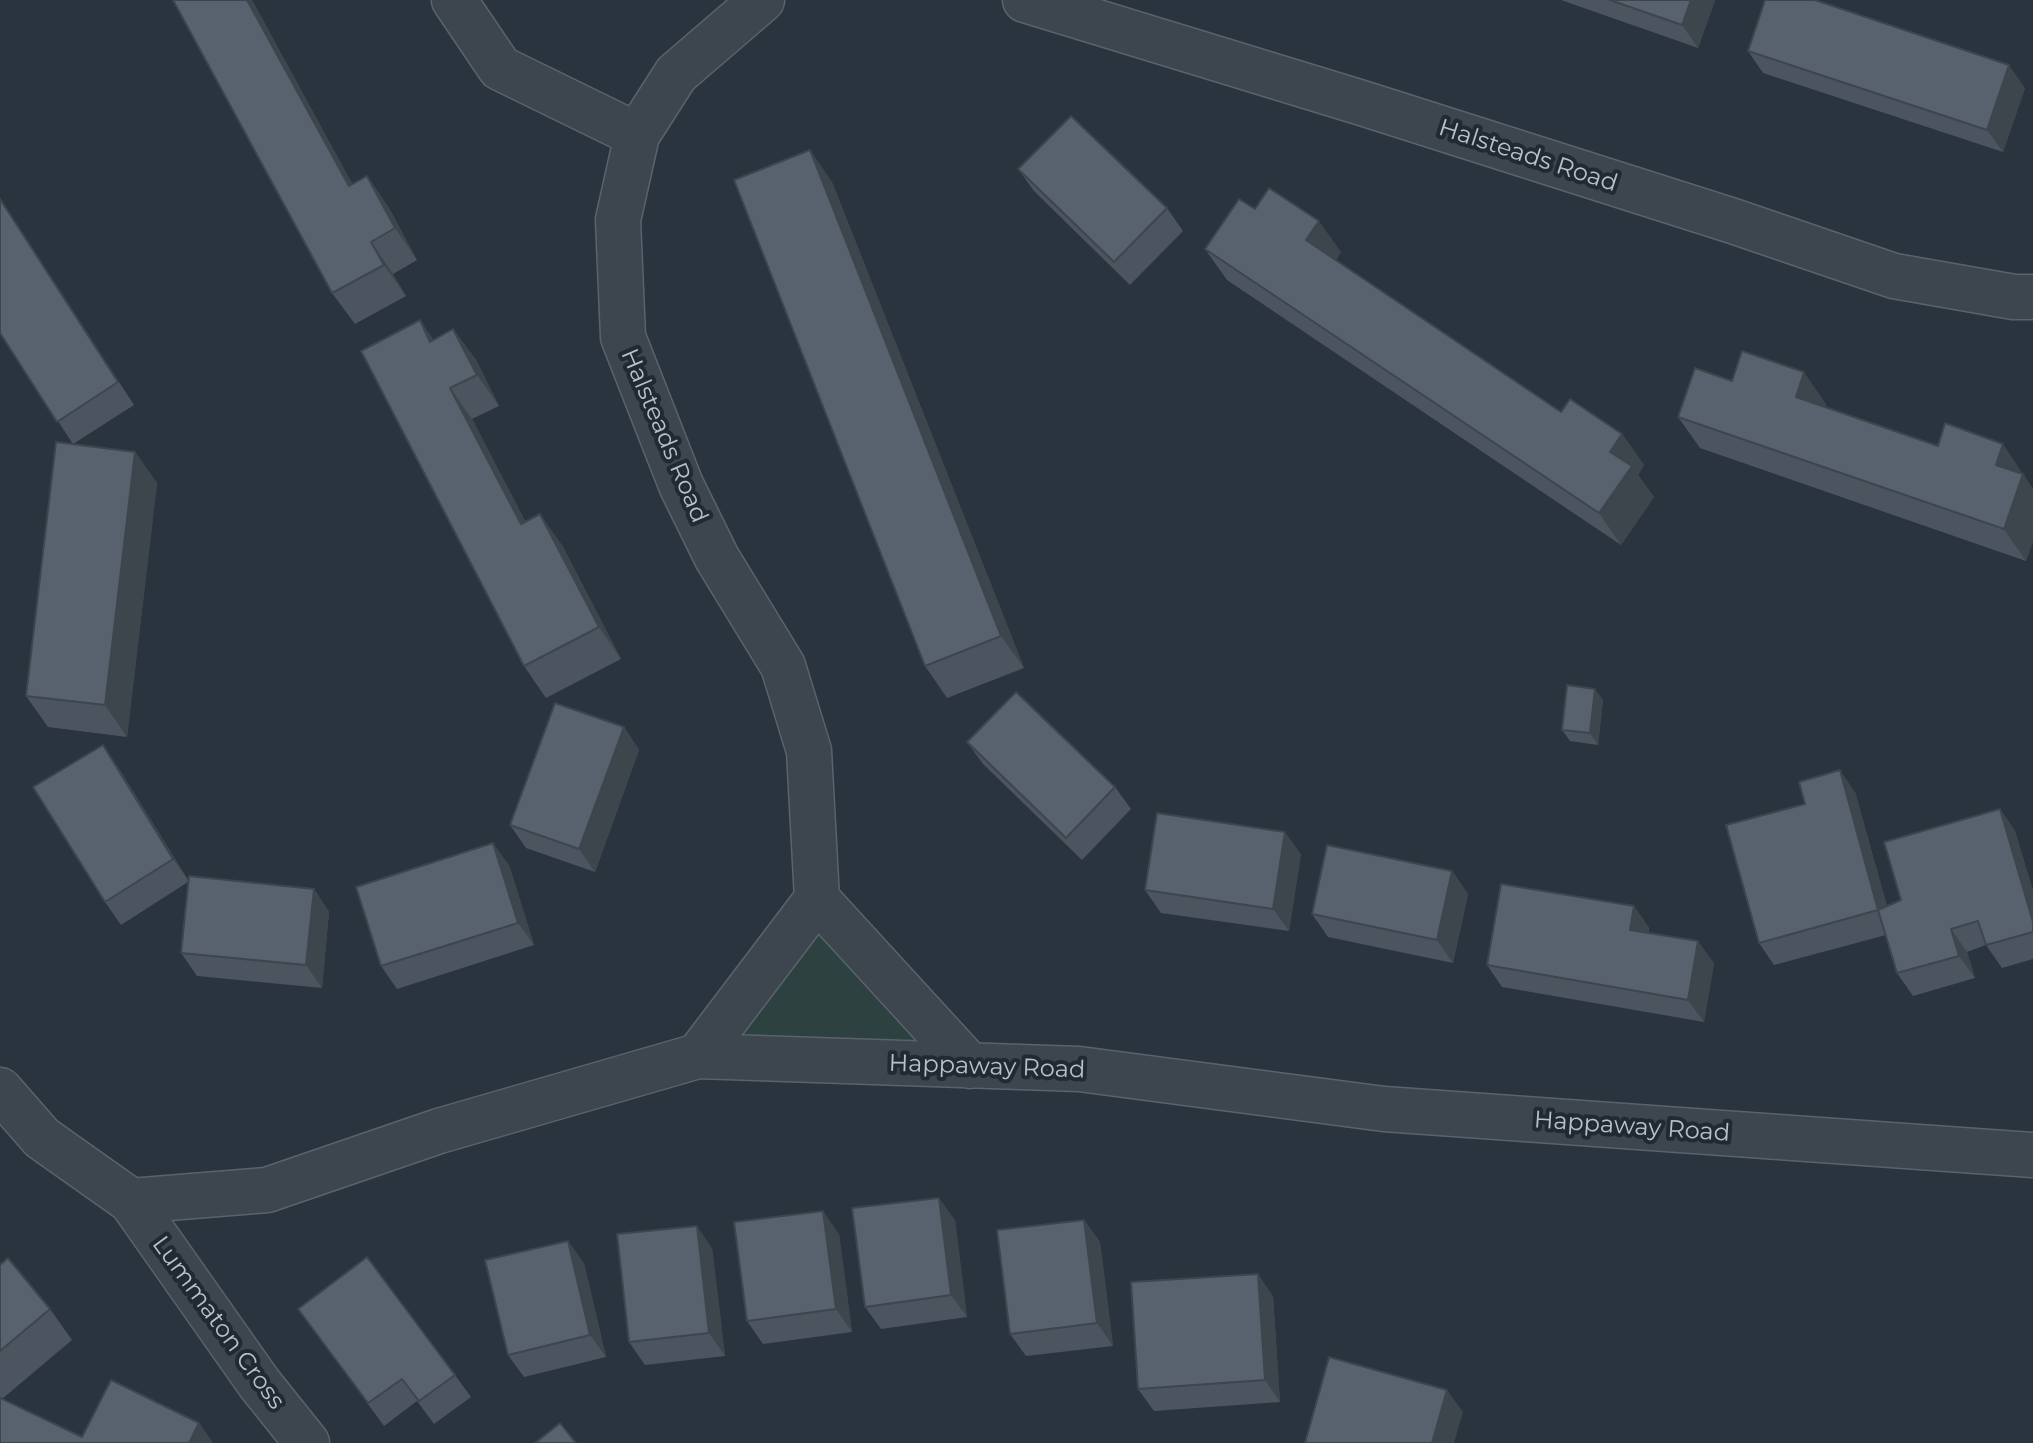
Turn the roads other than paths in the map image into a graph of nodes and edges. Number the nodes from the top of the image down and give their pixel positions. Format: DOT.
graph roads {
  1 [pos="454,0"];
  2 [pos="762,0"];
  3 [pos="1025,0"];
  4 [pos="637,135"];
  5 [pos="2033,297"];
  6 [pos="817,899"];
  7 [pos="698,1056"];
  8 [pos="970,1066"];
  9 [pos="0,1090"];
  10 [pos="2033,1155"];
  11 [pos="131,1201"];
  12 [pos="307,1443"];
  1 -- 4 [label="street"];
  2 -- 4 [label="street, Halsteads Road"];
  3 -- 5 [label="street, Halsteads Road"];
  4 -- 6 [label="street, Halsteads Road"];
  6 -- 7 [label="street"];
  6 -- 8 [label="street"];
  7 -- 8 [label="street, Happaway Road"];
  7 -- 11 [label="street, Happaway Road"];
  8 -- 10 [label="street, Happaway Road"];
  9 -- 11 [label="street"];
  11 -- 12 [label="street, Lummaton Cross"];
}
